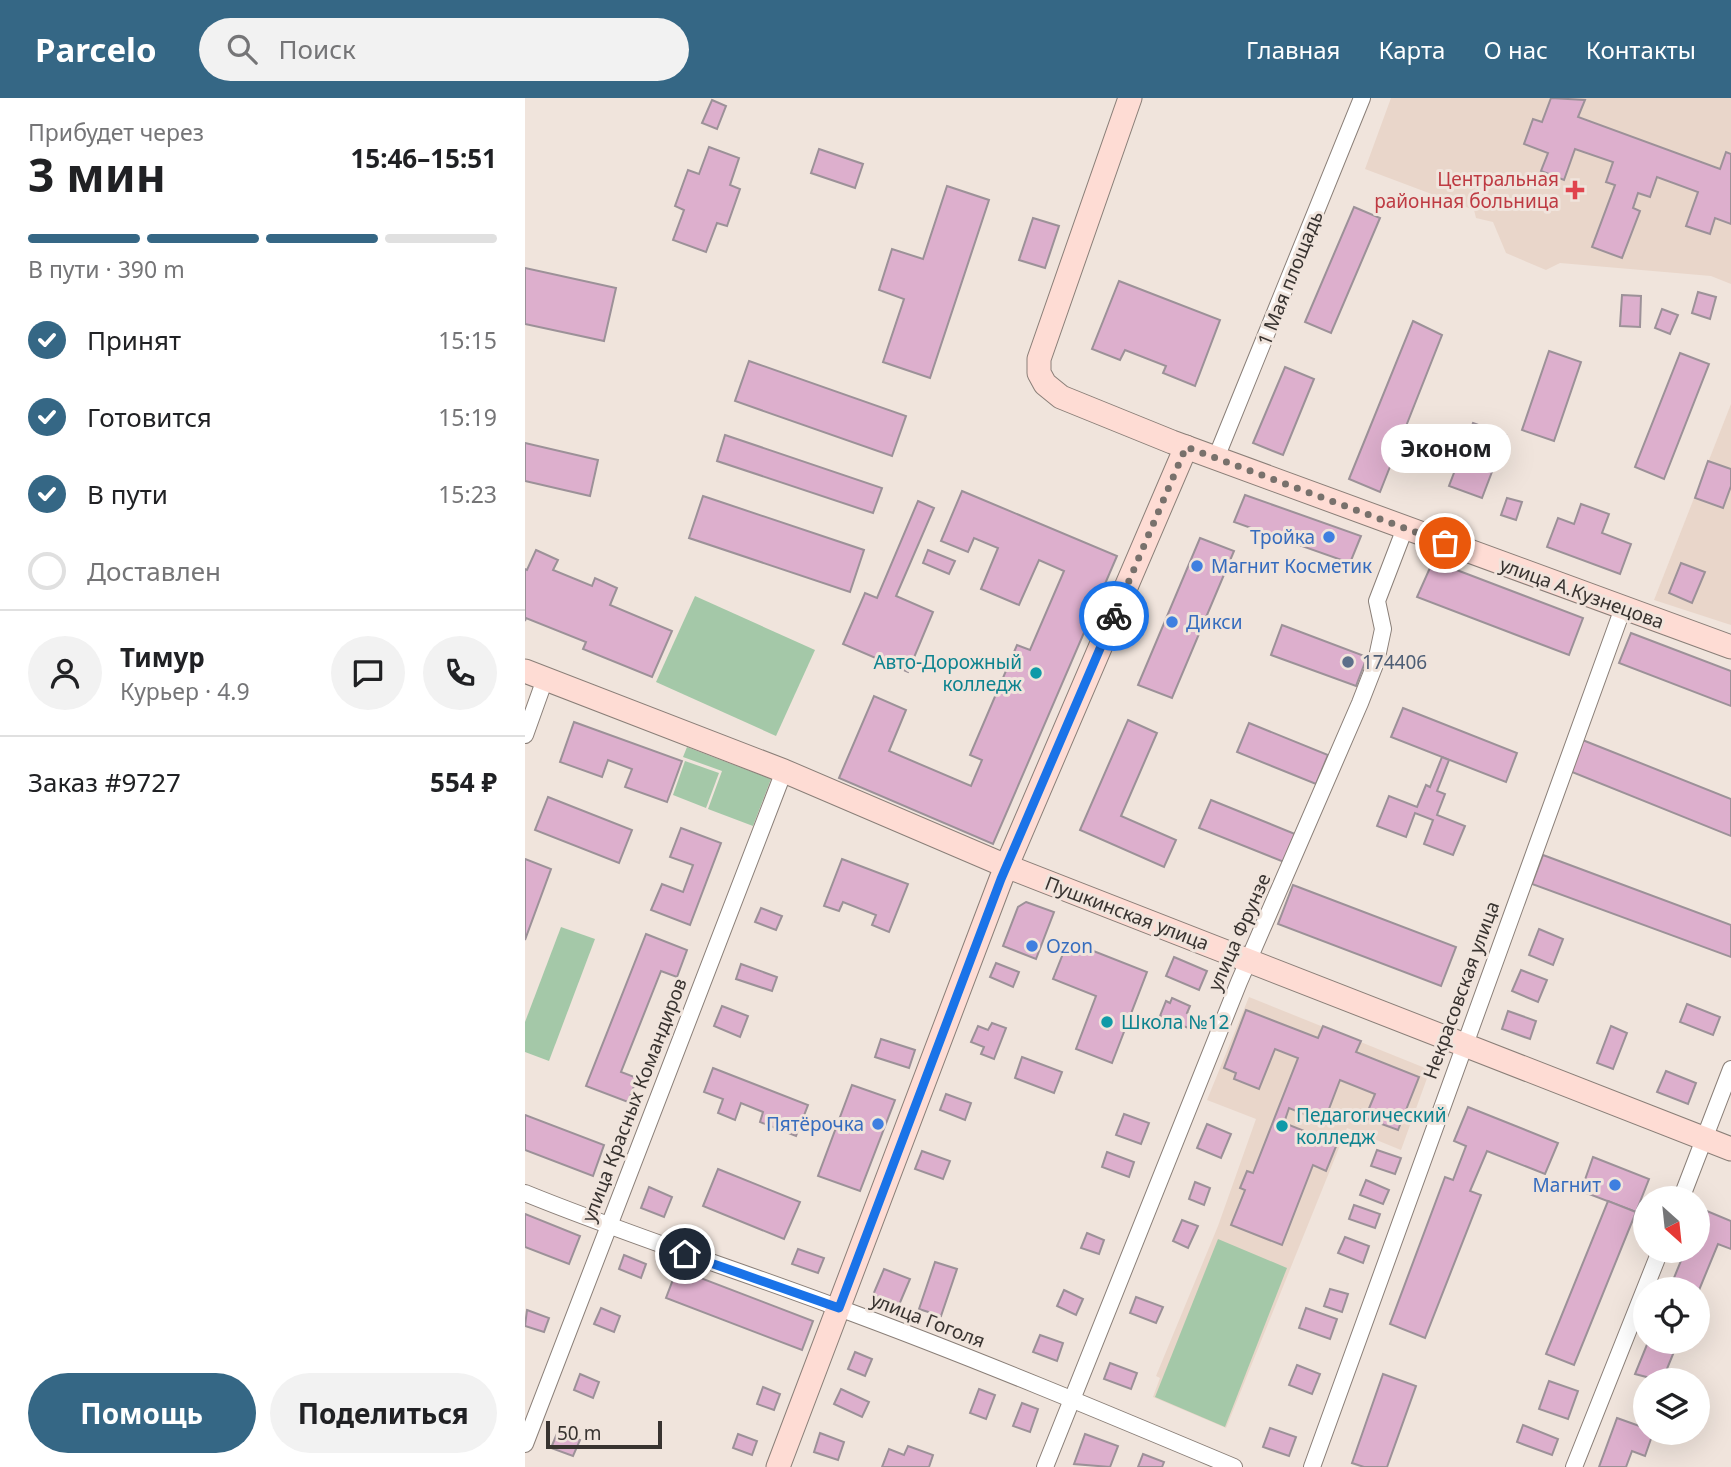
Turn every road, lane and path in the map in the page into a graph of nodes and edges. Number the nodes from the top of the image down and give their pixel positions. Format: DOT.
graph roads {
  1 [pos="1130,98"];
  2 [pos="1362,98"];
  3 [pos="1186,447"];
  4 [pos="1216,458"];
  5 [pos="1405,528"];
  6 [pos="1623,608"];
  7 [pos="1731,647"];
  8 [pos="535,675"];
  9 [pos="525,735"];
  10 [pos="784,771"];
  11 [pos="1006,866"];
  12 [pos="1248,960"];
  13 [pos="1463,1045"];
  14 [pos="1731,1069"];
  15 [pos="1705,1139"];
  16 [pos="1731,1149"];
  17 [pos="1686,1186"];
  18 [pos="525,1193"];
  19 [pos="608,1227"];
  20 [pos="1655,1264"];
  21 [pos="839,1308"];
  22 [pos="1072,1399"];
  23 [pos="525,1444"];
  24 [pos="778,1467"];
  25 [pos="1045,1467"];
  26 [pos="1234,1467"];
  27 [pos="1312,1467"];
  28 [pos="1574,1467"];
  1 -- 3 [label="main road, улица А.Кузнецова"];
  2 -- 4 [label="street, 1 Мая площадь"];
  3 -- 4 [label="main road, улица А.Кузнецова"];
  3 -- 11 [label="main road"];
  4 -- 5 [label="main road, улица А.Кузнецова"];
  5 -- 6 [label="main road, улица А.Кузнецова"];
  5 -- 12 [label="street, улица Фрунзе"];
  6 -- 7 [label="main road, улица А.Кузнецова"];
  6 -- 13 [label="street, Некрасовская улица"];
  8 -- 9 [label="street"];
  8 -- 10 [label="main road, Пушкинская улица"];
  10 -- 11 [label="main road, Пушкинская улица"];
  10 -- 19 [label="street, улица Красных Командиров"];
  11 -- 12 [label="main road, Пушкинская улица"];
  11 -- 21 [label="main road"];
  12 -- 13 [label="main road, Пушкинская улица"];
  12 -- 22 [label="street, улица Фрунзе"];
  13 -- 15 [label="main road, Пушкинская улица"];
  13 -- 27 [label="street, Некрасовская улица"];
  14 -- 15 [label="street"];
  15 -- 16 [label="main road, Пушкинская улица"];
  15 -- 17 [label="street"];
  18 -- 19 [label="street, улица Гоголя"];
  19 -- 21 [label="street, улица Гоголя"];
  19 -- 23 [label="street, улица Красных Командиров"];
  20 -- 28 [label="street"];
  21 -- 22 [label="street, улица Гоголя"];
  21 -- 24 [label="main road"];
  22 -- 25 [label="street, улица Фрунзе"];
  22 -- 26 [label="street, улица Гоголя"];
}
